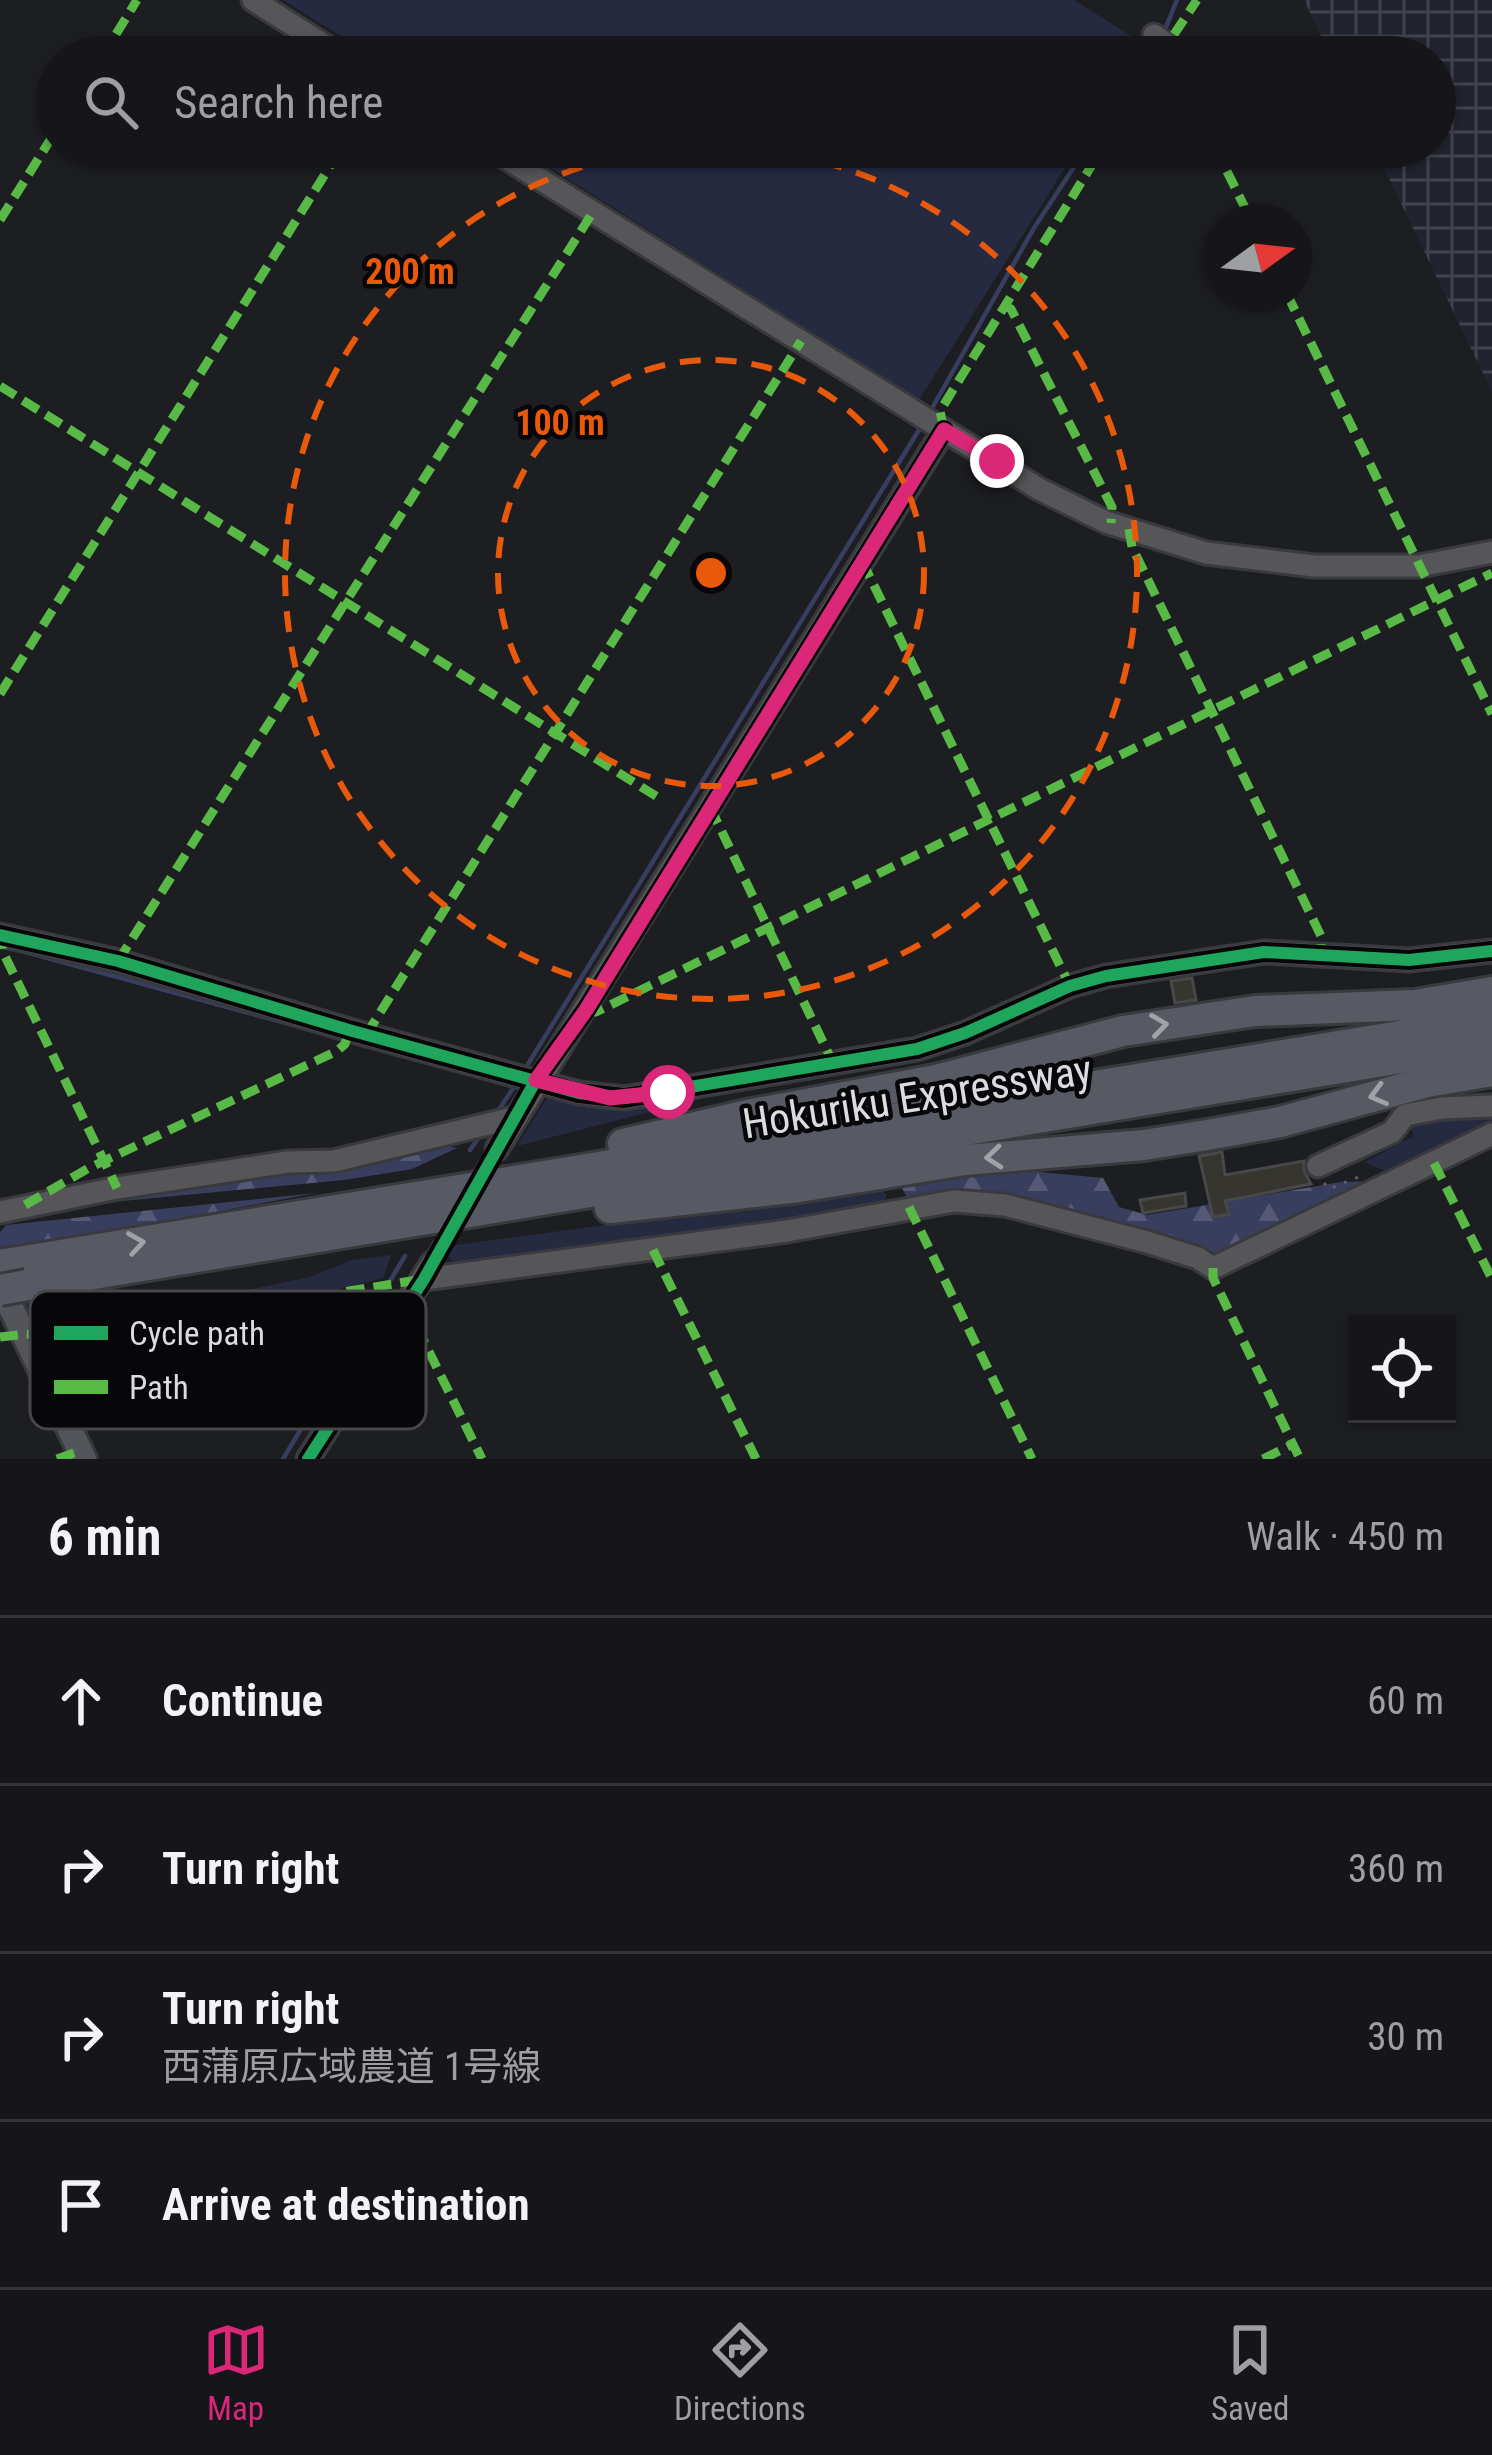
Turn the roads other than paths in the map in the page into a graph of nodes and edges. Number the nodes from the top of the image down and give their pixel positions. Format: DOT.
graph roads {
  1 [pos="253,0"];
  2 [pos="310,36"];
  3 [pos="522,168"];
  4 [pos="944,430"];
  5 [pos="1492,552"];
  6 [pos="0,934"];
  7 [pos="1492,951"];
  8 [pos="1492,992"];
  9 [pos="1492,1021"];
  10 [pos="1492,1043"];
  11 [pos="1492,1071"];
  12 [pos="536,1080"];
  13 [pos="1492,1106"];
  14 [pos="517,1117"];
  15 [pos="1492,1135"];
  16 [pos="497,1149"];
  17 [pos="1318,1166"];
  18 [pos="390,1201"];
  19 [pos="0,1212"];
  20 [pos="157,1264"];
  21 [pos="9,1277"];
  22 [pos="415,1291"];
  23 [pos="30,1328"];
  24 [pos="72,1429"];
  25 [pos="327,1429"];
  26 [pos="84,1459"];
  27 [pos="308,1459"];
  1 -- 2 [label="street"];
  3 -- 4 [label="street"];
  4 -- 5 [label="street"];
  4 -- 12 [label="street"];
  6 -- 12 [label="street"];
  7 -- 12 [label="street"];
  18 -- 8 [label="highway, one-way"];
  9 -- 18 [label="highway, Hokuriku Expressway"];
  10 -- 20 [label="highway, Hokuriku Expressway"];
  11 -- 20 [label="highway, one-way"];
  12 -- 14 [label="street"];
  13 -- 17 [label="street"];
  14 -- 16 [label="street"];
  14 -- 19 [label="street"];
  15 -- 22 [label="street"];
  21 -- 18 [label="highway, Hokuriku Expressway, one-way"];
  20 -- 21 [label="highway, Hokuriku Expressway"];
  21 -- 23 [label="main road"];
  24 -- 26 [label="main road"];
  25 -- 27 [label="street"];
}
